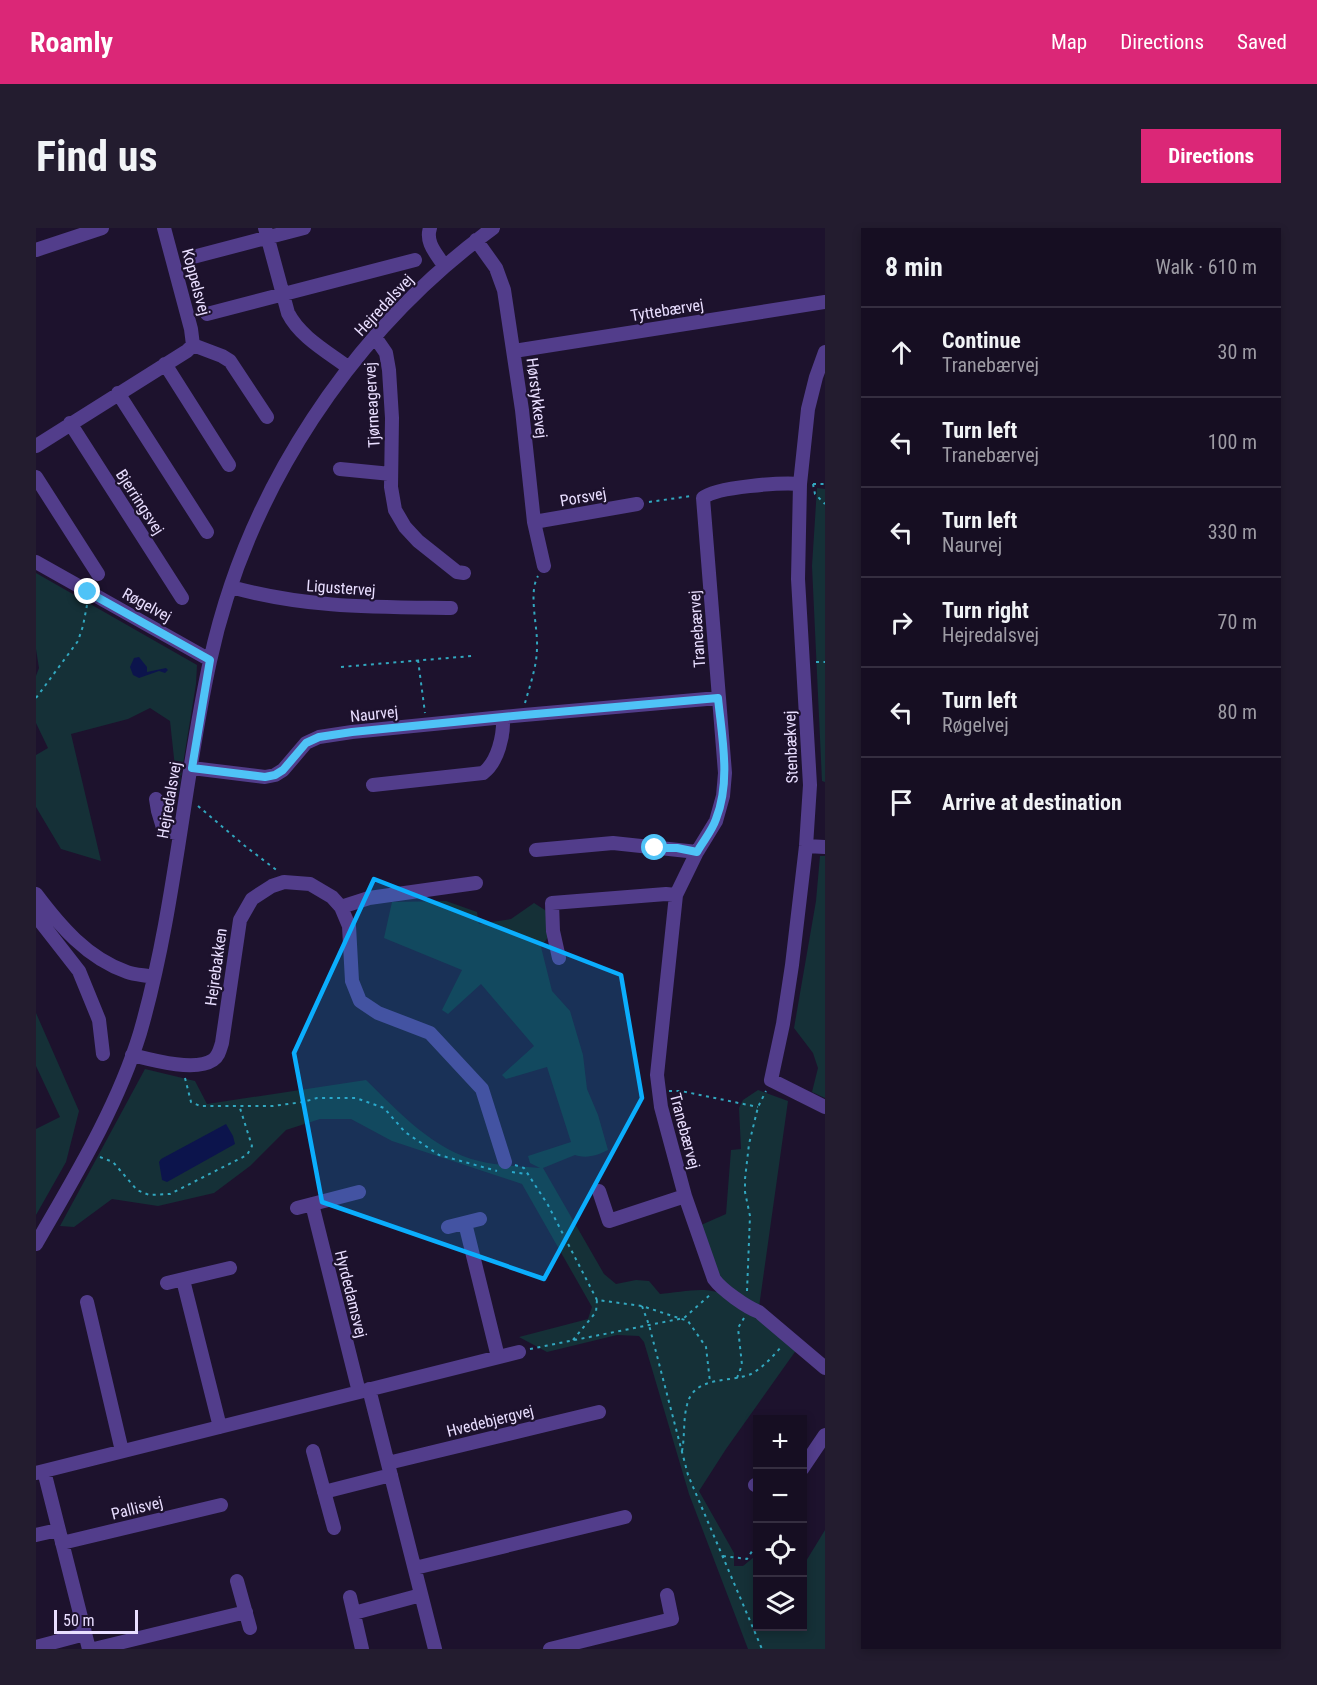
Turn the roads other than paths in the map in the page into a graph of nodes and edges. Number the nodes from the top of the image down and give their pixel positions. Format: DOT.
graph roads {
  1 [pos="102,228"];
  2 [pos="164,228"];
  3 [pos="304,228"];
  4 [pos="430,228"];
  5 [pos="493,228"];
  6 [pos="267,233"];
  7 [pos="476,240"];
  8 [pos="36,250"];
  9 [pos="193,256"];
  10 [pos="415,260"];
  11 [pos="444,266"];
  12 [pos="283,295"];
  13 [pos="825,302"];
  14 [pos="207,314"];
  15 [pos="375,337"];
  16 [pos="193,345"];
  17 [pos="514,351"];
  18 [pos="825,356"];
  19 [pos="165,364"];
  20 [pos="349,368"];
  21 [pos="117,393"];
  22 [pos="267,417"];
  23 [pos="70,423"];
  24 [pos="36,446"];
  25 [pos="230,465"];
  26 [pos="340,469"];
  27 [pos="391,474"];
  28 [pos="36,477"];
  29 [pos="807,484"];
  30 [pos="637,504"];
  31 [pos="534,522"];
  32 [pos="207,532"];
  33 [pos="36,562"];
  34 [pos="544,566"];
  35 [pos="464,573"];
  36 [pos="98,574"];
  37 [pos="231,587"];
  38 [pos="182,598"];
  39 [pos="451,608"];
  40 [pos="210,660"];
  41 [pos="718,698"];
  42 [pos="503,717"];
  43 [pos="192,768"];
  44 [pos="374,785"];
  45 [pos="156,799"];
  46 [pos="180,833"];
  47 [pos="806,846"];
  48 [pos="825,847"];
  49 [pos="536,850"];
  50 [pos="697,852"];
  51 [pos="476,883"];
  52 [pos="36,894"];
  53 [pos="676,896"];
  54 [pos="45,906"];
  55 [pos="341,906"];
  56 [pos="559,958"];
  57 [pos="154,977"];
  58 [pos="103,1054"];
  59 [pos="132,1055"];
  60 [pos="825,1107"];
  61 [pos="505,1162"];
  62 [pos="599,1191"];
  63 [pos="359,1192"];
  64 [pos="685,1196"];
  65 [pos="312,1204"];
  66 [pos="297,1208"];
  67 [pos="480,1219"];
  68 [pos="465,1223"];
  69 [pos="448,1227"];
  70 [pos="36,1244"];
  71 [pos="230,1268"];
  72 [pos="183,1280"];
  73 [pos="167,1283"];
  74 [pos="87,1302"];
  75 [pos="519,1352"];
  76 [pos="498,1357"];
  77 [pos="825,1368"];
  78 [pos="364,1390"];
  79 [pos="599,1412"];
  80 [pos="220,1427"];
  81 [pos="825,1436"];
  82 [pos="122,1451"];
  83 [pos="313,1451"];
  84 [pos="807,1462"];
  85 [pos="390,1469"];
  86 [pos="40,1472"];
  87 [pos="324,1492"];
  88 [pos="221,1505"];
  89 [pos="625,1517"];
  90 [pos="334,1528"];
  91 [pos="36,1535"];
  92 [pos="60,1537"];
  93 [pos="415,1569"];
  94 [pos="237,1581"];
  95 [pos="422,1595"];
  96 [pos="667,1595"];
  97 [pos="350,1597"];
  98 [pos="246,1612"];
  99 [pos="354,1613"];
  100 [pos="250,1628"];
  101 [pos="85,1634"];
  102 [pos="36,1647"];
  103 [pos="89,1649"];
  104 [pos="94,1649"];
  105 [pos="362,1649"];
  106 [pos="435,1649"];
  107 [pos="549,1649"];
  1 -- 8 [label="street"];
  2 -- 16 [label="street, Koppelsvej"];
  3 -- 6 [label="street"];
  4 -- 11 [label="street"];
  5 -- 7 [label="street, Hejredalsvej"];
  6 -- 9 [label="street"];
  6 -- 12 [label="street"];
  7 -- 11 [label="street, Hejredalsvej"];
  7 -- 17 [label="street, Hørstykkevej"];
  10 -- 12 [label="street, Hejredalsvej"];
  11 -- 15 [label="street, Hejredalsvej"];
  12 -- 14 [label="street, Hejredalsvej"];
  12 -- 20 [label="street"];
  13 -- 17 [label="street, Tyttebærvej"];
  15 -- 20 [label="street, Hejredalsvej"];
  15 -- 27 [label="street, Tjørneagervej"];
  16 -- 19 [label="street"];
  16 -- 22 [label="street"];
  17 -- 31 [label="street, Hørstykkevej"];
  18 -- 29 [label="street, Stenbækvej"];
  19 -- 21 [label="street"];
  19 -- 25 [label="street"];
  20 -- 37 [label="street, Hejredalsvej"];
  21 -- 23 [label="street"];
  21 -- 32 [label="street"];
  23 -- 24 [label="street"];
  23 -- 38 [label="street, Bjerringsvej"];
  26 -- 27 [label="street, Tjørneagervej"];
  27 -- 35 [label="street, Tjørneagervej"];
  28 -- 36 [label="street"];
  29 -- 41 [label="street, Tranebærvej"];
  29 -- 47 [label="street, Stenbækvej"];
  30 -- 31 [label="street, Porsvej"];
  31 -- 34 [label="street, Hørstykkevej"];
  33 -- 40 [label="street, Røgelvej"];
  37 -- 39 [label="street, Ligustervej"];
  37 -- 40 [label="street, Hejredalsvej"];
  40 -- 43 [label="street, Hejredalsvej"];
  41 -- 42 [label="street, Naurvej"];
  41 -- 50 [label="street, Tranebærvej"];
  42 -- 43 [label="street, Naurvej"];
  42 -- 44 [label="street"];
  43 -- 46 [label="street, Hejredalsvej"];
  45 -- 46 [label="street"];
  46 -- 57 [label="street, Hejredalsvej"];
  47 -- 48 [label="street"];
  47 -- 60 [label="street, Stenbækvej"];
  49 -- 50 [label="street"];
  50 -- 53 [label="street, Tranebærvej"];
  51 -- 55 [label="street"];
  52 -- 54 [label="street"];
  53 -- 56 [label="street"];
  53 -- 64 [label="street, Tranebærvej"];
  54 -- 57 [label="street"];
  54 -- 58 [label="street"];
  55 -- 59 [label="street, Hejrebakken"];
  55 -- 61 [label="street"];
  57 -- 59 [label="street, Hejredalsvej"];
  59 -- 70 [label="street, Hejredalsvej"];
  62 -- 64 [label="street, Tranebærvej"];
  63 -- 65 [label="street"];
  64 -- 77 [label="street, Tranebærvej"];
  65 -- 66 [label="street"];
  65 -- 78 [label="street, Hyrdedamsvej"];
  67 -- 68 [label="street"];
  68 -- 69 [label="street"];
  68 -- 76 [label="street"];
  71 -- 72 [label="street"];
  72 -- 73 [label="street"];
  72 -- 80 [label="street"];
  74 -- 82 [label="street"];
  75 -- 76 [label="street"];
  76 -- 78 [label="street"];
  78 -- 80 [label="street"];
  78 -- 85 [label="street"];
  79 -- 85 [label="street, Hvedebjergvej"];
  80 -- 82 [label="street"];
  81 -- 84 [label="street"];
  82 -- 86 [label="street"];
  83 -- 87 [label="street"];
  85 -- 87 [label="street, Hvedebjergvej"];
  85 -- 93 [label="street"];
  86 -- 92 [label="street"];
  87 -- 90 [label="street"];
  88 -- 92 [label="street, Pallisvej"];
  89 -- 93 [label="street"];
  91 -- 92 [label="street, Pallisvej"];
  92 -- 101 [label="street"];
  93 -- 95 [label="street"];
  94 -- 98 [label="street"];
  95 -- 99 [label="street"];
  95 -- 106 [label="street"];
  96 -- 107 [label="street"];
  97 -- 99 [label="street"];
  98 -- 100 [label="street"];
  98 -- 104 [label="street"];
  99 -- 105 [label="street"];
  101 -- 102 [label="street"];
  101 -- 103 [label="street"];
}
